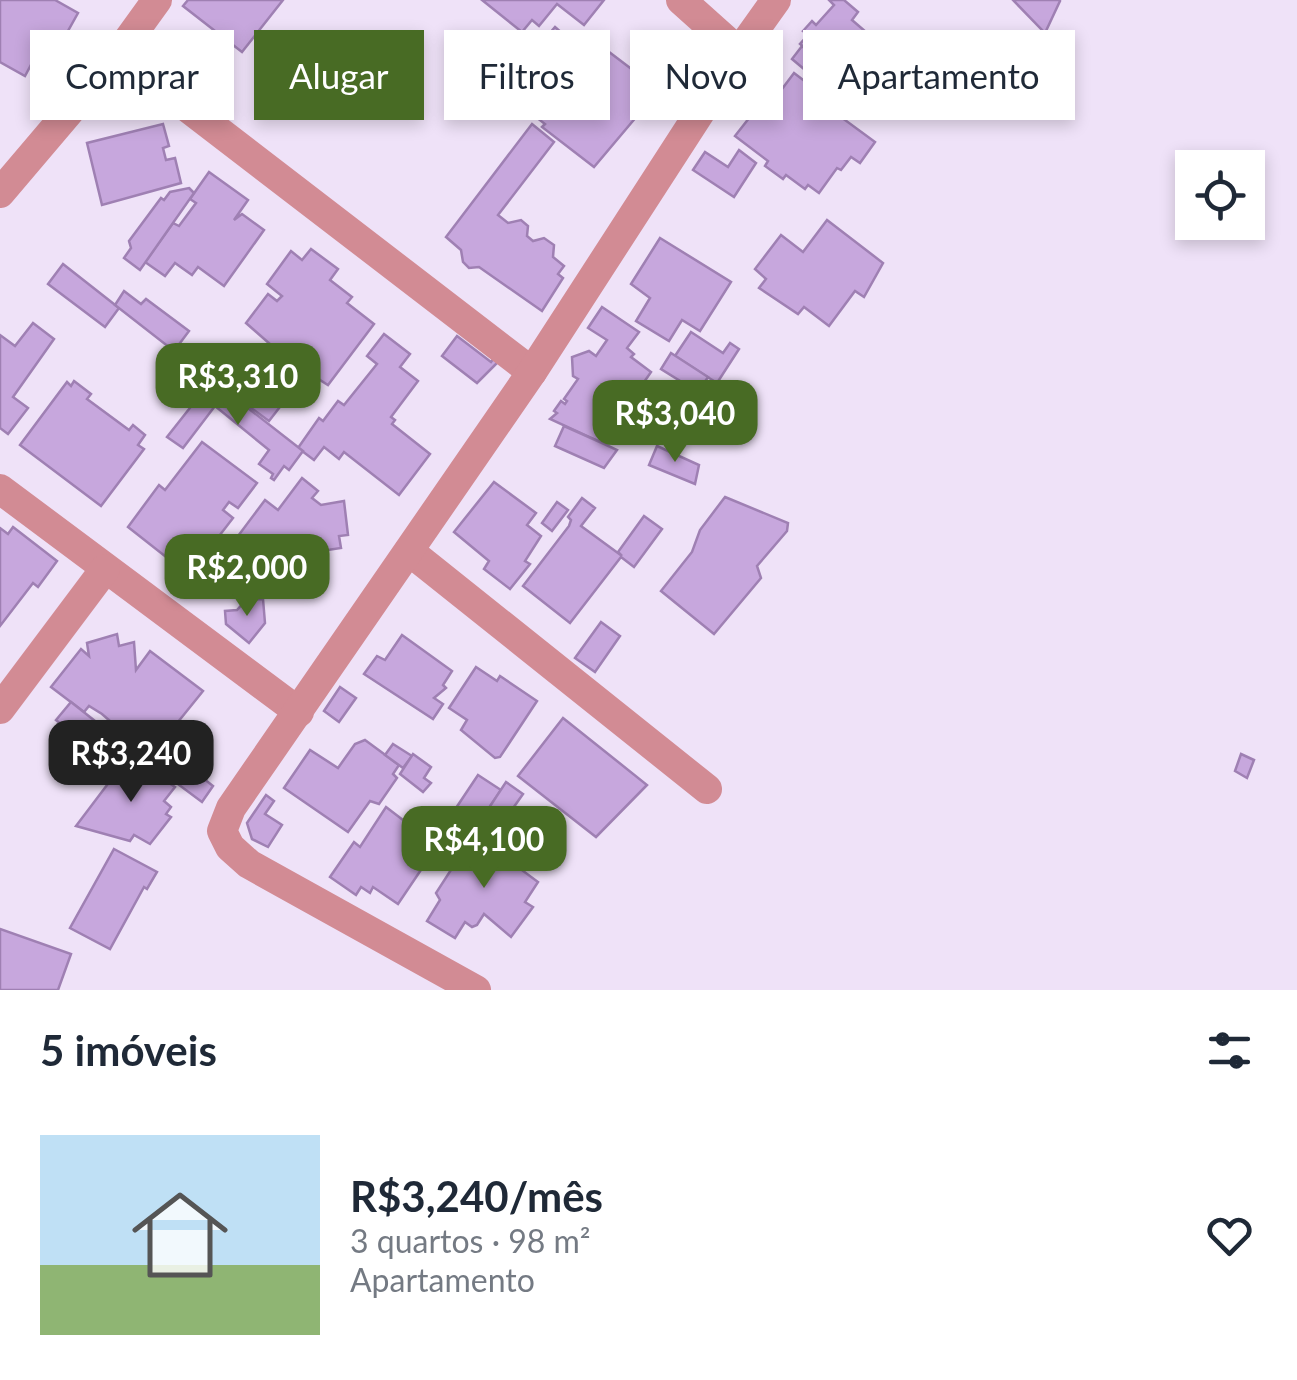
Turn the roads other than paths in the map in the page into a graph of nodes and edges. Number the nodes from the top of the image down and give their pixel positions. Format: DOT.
graph roads {
  1 [pos="157,0"];
  2 [pos="682,0"];
  3 [pos="776,0"];
  4 [pos="135,30"];
  5 [pos="714,30"];
  6 [pos="754,30"];
  7 [pos="62,120"];
  8 [pos="204,120"];
  9 [pos="694,120"];
  10 [pos="0,194"];
  11 [pos="532,372"];
  12 [pos="0,489"];
  13 [pos="409,550"];
  14 [pos="105,569"];
  15 [pos="0,710"];
  16 [pos="299,712"];
  17 [pos="707,789"];
  18 [pos="476,990"];
  1 -- 4 [label="street"];
  2 -- 5 [label="street"];
  3 -- 6 [label="street"];
  7 -- 10 [label="street"];
  8 -- 11 [label="street"];
  9 -- 11 [label="street"];
  11 -- 13 [label="street"];
  12 -- 14 [label="street"];
  13 -- 16 [label="street"];
  13 -- 17 [label="street"];
  14 -- 15 [label="street"];
  14 -- 16 [label="street"];
  16 -- 18 [label="street"];
}
